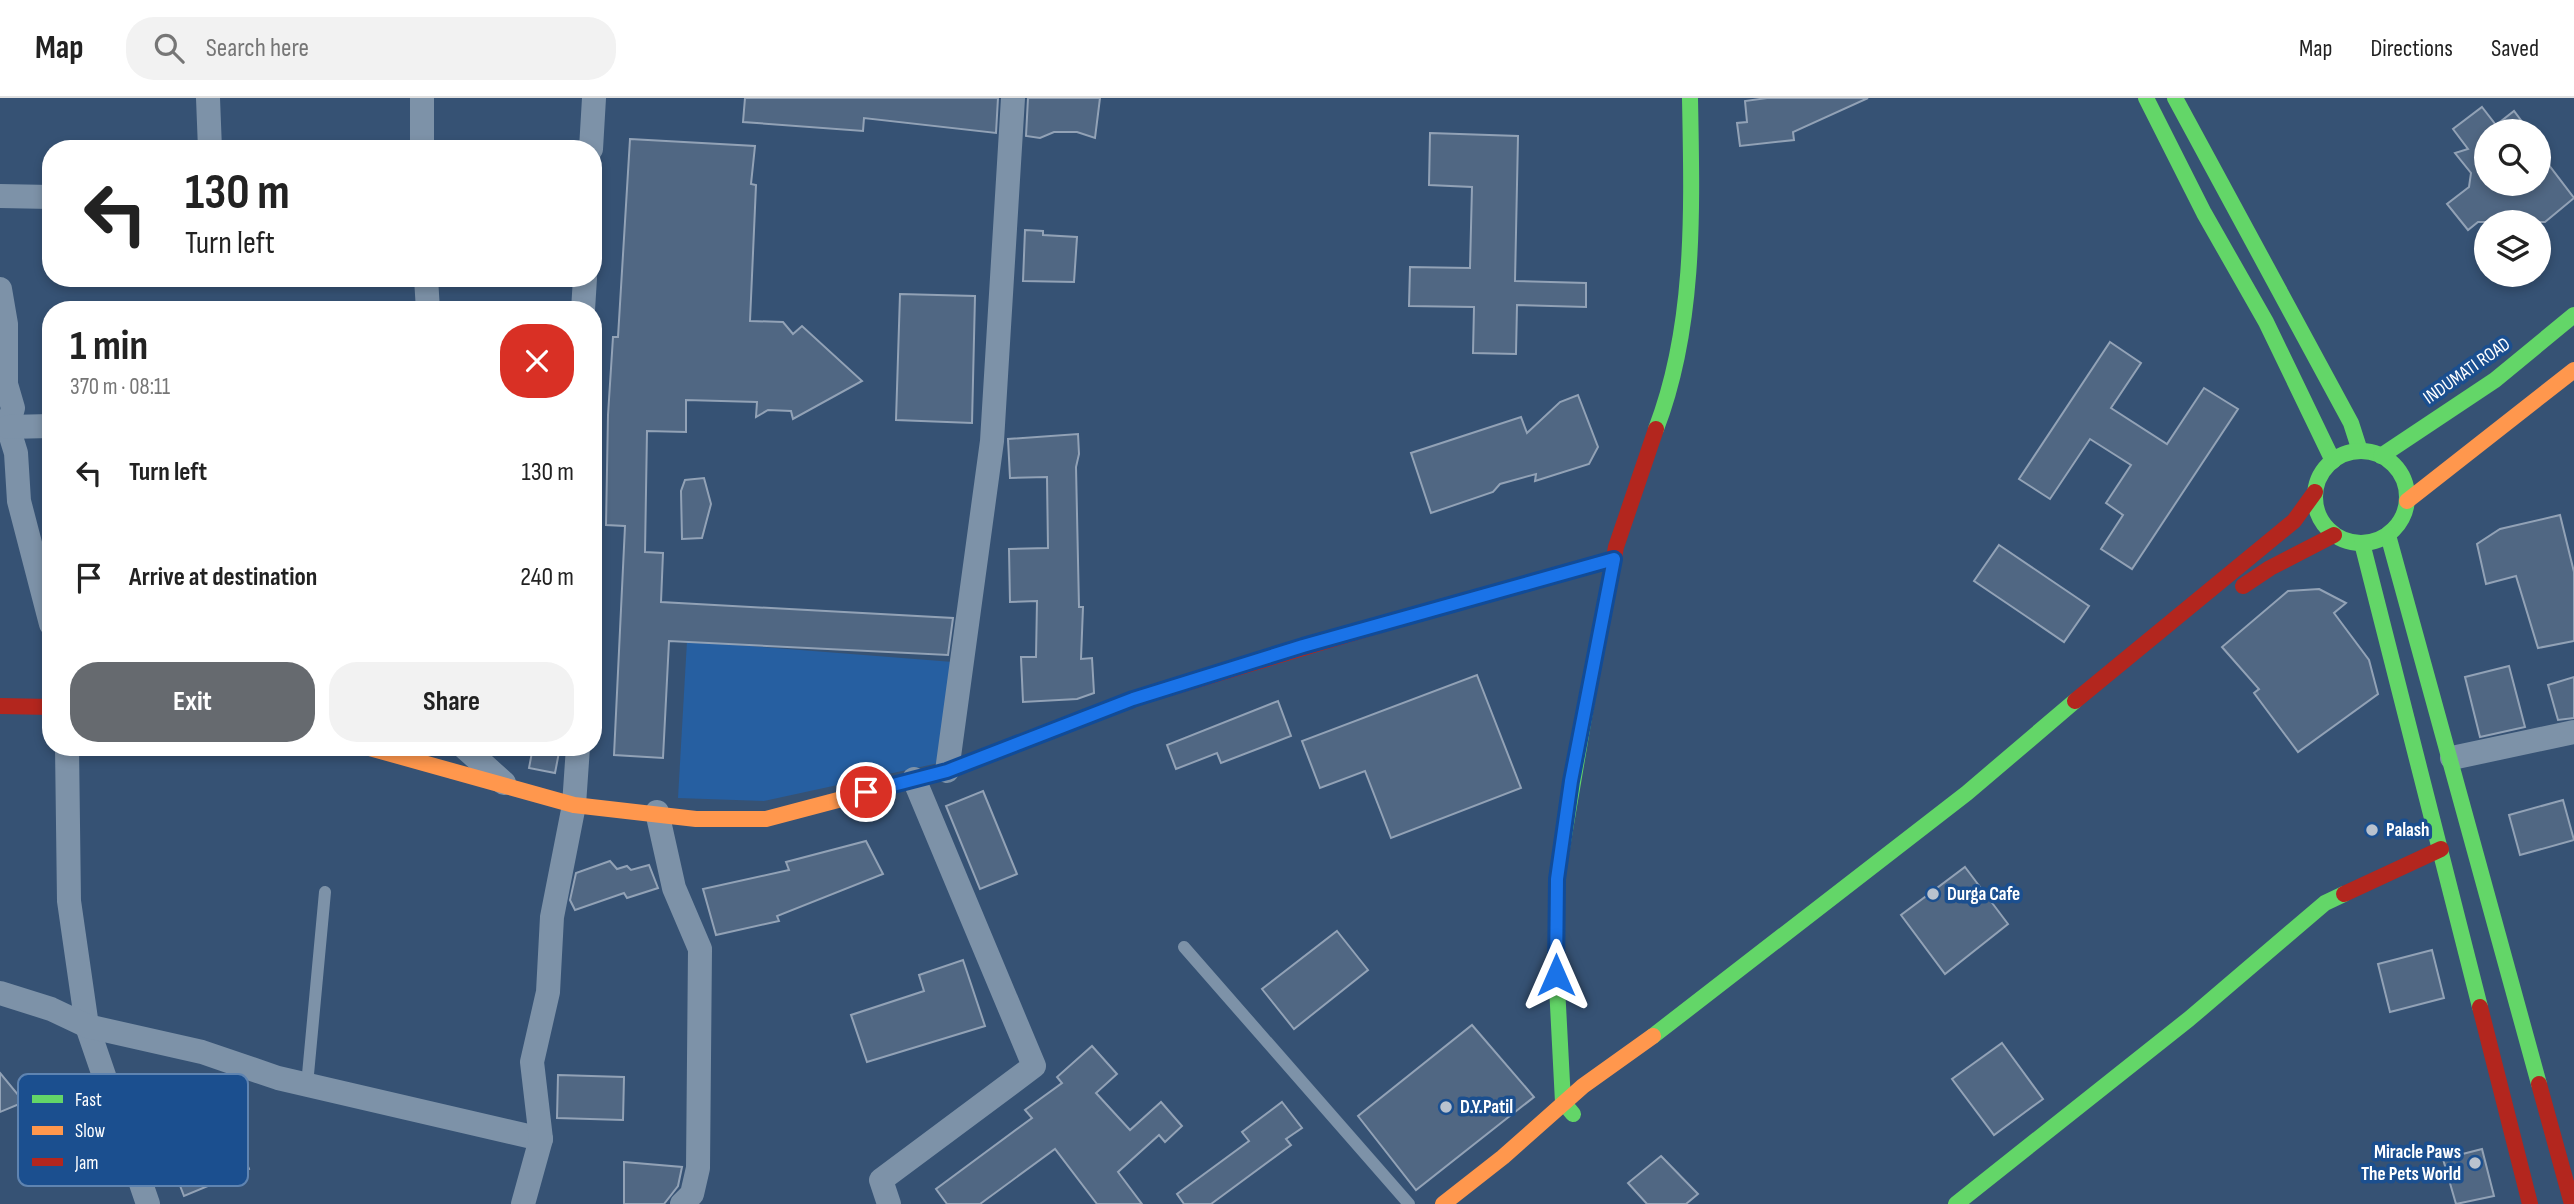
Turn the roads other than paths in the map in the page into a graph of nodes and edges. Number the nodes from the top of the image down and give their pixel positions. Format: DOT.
graph roads {
  1 [pos="208,98"];
  2 [pos="422,98"];
  3 [pos="594,98"];
  4 [pos="1013,98"];
  5 [pos="1690,98"];
  6 [pos="2146,98"];
  7 [pos="2175,98"];
  8 [pos="210,140"];
  9 [pos="422,140"];
  10 [pos="592,140"];
  11 [pos="0,196"];
  12 [pos="42,197"];
  13 [pos="0,289"];
  14 [pos="2574,315"];
  15 [pos="2574,370"];
  16 [pos="42,426"];
  17 [pos="8,427"];
  18 [pos="2360,451"];
  19 [pos="2381,456"];
  20 [pos="2333,461"];
  21 [pos="2315,492"];
  22 [pos="2407,501"];
  23 [pos="2334,535"];
  24 [pos="2388,535"];
  25 [pos="2362,543"];
  26 [pos="1614,559"];
  27 [pos="42,589"];
  28 [pos="2221,603"];
  29 [pos="0,706"];
  30 [pos="42,707"];
  31 [pos="2574,732"];
  32 [pos="66,756"];
  33 [pos="399,756"];
  34 [pos="474,756"];
  35 [pos="577,756"];
  36 [pos="2452,758"];
  37 [pos="947,771"];
  38 [pos="914,779"];
  39 [pos="507,786"];
  40 [pos="574,805"];
  41 [pos="657,812"];
  42 [pos="2441,849"];
  43 [pos="325,892"];
  44 [pos="1184,947"];
  45 [pos="0,993"];
  46 [pos="87,1026"];
  47 [pos="103,1074"];
  48 [pos="307,1085"];
  49 [pos="1563,1102"];
  50 [pos="541,1139"];
  51 [pos="142,1186"];
  52 [pos="148,1204"];
  53 [pos="523,1204"];
  54 [pos="682,1204"];
  55 [pos="889,1204"];
  56 [pos="1409,1204"];
  57 [pos="1443,1204"];
  58 [pos="1468,1204"];
  59 [pos="1955,1204"];
  60 [pos="2530,1204"];
  61 [pos="2572,1204"];
  1 -- 8 [label="street"];
  2 -- 9 [label="street"];
  3 -- 10 [label="street"];
  4 -- 37 [label="street"];
  5 -- 26 [label="main road"];
  6 -- 20 [label="main road"];
  7 -- 18 [label="main road"];
  11 -- 12 [label="street"];
  13 -- 17 [label="street"];
  14 -- 19 [label="main road, INDUMATI ROAD"];
  15 -- 22 [label="main road"];
  16 -- 17 [label="street"];
  17 -- 27 [label="street"];
  18 -- 19 [label="main road"];
  18 -- 20 [label="main road"];
  19 -- 22 [label="main road"];
  20 -- 21 [label="main road"];
  21 -- 23 [label="main road"];
  21 -- 49 [label="main road"];
  22 -- 24 [label="main road"];
  23 -- 25 [label="main road"];
  23 -- 28 [label="main road"];
  24 -- 25 [label="main road"];
  24 -- 36 [label="main road"];
  25 -- 42 [label="main road"];
  26 -- 37 [label="main road"];
  26 -- 49 [label="main road"];
  29 -- 30 [label="main road"];
  31 -- 36 [label="street"];
  32 -- 46 [label="street"];
  33 -- 39 [label="main road"];
  34 -- 39 [label="street"];
  35 -- 40 [label="street"];
  36 -- 61 [label="main road"];
  37 -- 38 [label="main road"];
  38 -- 41 [label="main road"];
  38 -- 55 [label="street"];
  39 -- 40 [label="main road"];
  40 -- 41 [label="main road"];
  40 -- 50 [label="street"];
  41 -- 54 [label="street"];
  42 -- 59 [label="main road"];
  42 -- 60 [label="main road"];
  43 -- 48 [label="lane"];
  44 -- 56 [label="lane"];
  45 -- 46 [label="street"];
  46 -- 47 [label="street"];
  46 -- 48 [label="street"];
  48 -- 50 [label="street"];
  49 -- 57 [label="main road"];
  49 -- 58 [label="main road"];
  50 -- 53 [label="street"];
  51 -- 52 [label="street"];
}
